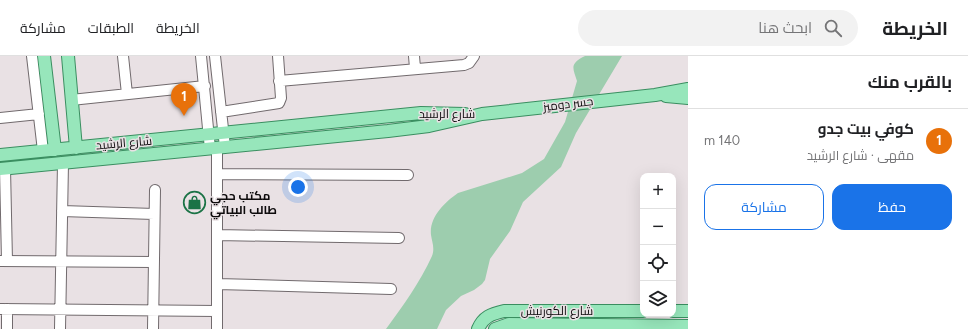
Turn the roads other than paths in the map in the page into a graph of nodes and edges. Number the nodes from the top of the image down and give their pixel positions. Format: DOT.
graph roads {
  1 [pos="32,56"];
  2 [pos="44,56"];
  3 [pos="68,56"];
  4 [pos="123,56"];
  5 [pos="202,56"];
  6 [pos="215,56"];
  7 [pos="278,56"];
  8 [pos="414,56"];
  9 [pos="474,56"];
  10 [pos="415,68"];
  11 [pos="217,76"];
  12 [pos="279,81"];
  13 [pos="204,82"];
  14 [pos="688,89"];
  15 [pos="127,94"];
  16 [pos="655,95"];
  17 [pos="688,98"];
  18 [pos="72,100"];
  19 [pos="221,112"];
  20 [pos="39,114"];
  21 [pos="482,114"];
  22 [pos="0,118"];
  23 [pos="223,134"];
  24 [pos="210,135"];
  25 [pos="76,144"];
  26 [pos="55,146"];
  27 [pos="217,148"];
  28 [pos="43,151"];
  29 [pos="0,155"];
  30 [pos="63,163"];
  31 [pos="3,169"];
  32 [pos="217,174"];
  33 [pos="408,175"];
  34 [pos="155,190"];
  35 [pos="62,211"];
  36 [pos="154,214"];
  37 [pos="217,235"];
  38 [pos="399,238"];
  39 [pos="4,261"];
  40 [pos="61,262"];
  41 [pos="154,262"];
  42 [pos="217,284"];
  43 [pos="391,289"];
  44 [pos="4,309"];
  45 [pos="60,309"];
  46 [pos="153,311"];
  47 [pos="217,311"];
  48 [pos="640,311"];
  49 [pos="676,311"];
  50 [pos="688,311"];
  51 [pos="688,326"];
  52 [pos="560,327"];
  53 [pos="645,327"];
  54 [pos="7,329"];
  55 [pos="60,329"];
  56 [pos="153,329"];
  57 [pos="217,329"];
  58 [pos="478,329"];
  59 [pos="495,329"];
  1 -- 20 [label="street"];
  2 -- 26 [label="main road"];
  3 -- 18 [label="main road"];
  4 -- 15 [label="street"];
  5 -- 13 [label="street"];
  6 -- 11 [label="street"];
  7 -- 12 [label="street"];
  8 -- 10 [label="street"];
  9 -- 10 [label="street"];
  10 -- 12 [label="street"];
  11 -- 13 [label="street"];
  11 -- 19 [label="street"];
  12 -- 19 [label="street"];
  13 -- 15 [label="street"];
  13 -- 24 [label="street"];
  14 -- 16 [label="main road"];
  15 -- 18 [label="street"];
  16 -- 17 [label="main road"];
  16 -- 21 [label="main road, جسر دوميز"];
  18 -- 25 [label="main road"];
  19 -- 23 [label="street"];
  20 -- 22 [label="street"];
  20 -- 28 [label="street"];
  21 -- 23 [label="main road, شارع الرشيد"];
  21 -- 27 [label="main road, شارع الرشيد"];
  23 -- 24 [label="main road, شارع الرشيد"];
  23 -- 27 [label="street"];
  24 -- 25 [label="main road, شارع الرشيد"];
  24 -- 27 [label="street"];
  25 -- 26 [label="main road, شارع الرشيد"];
  26 -- 28 [label="main road, شارع الرشيد"];
  27 -- 30 [label="main road, شارع الرشيد"];
  27 -- 32 [label="street"];
  28 -- 29 [label="main road, شارع الرشيد"];
  30 -- 31 [label="main road, شارع الرشيد"];
  30 -- 35 [label="street"];
  31 -- 39 [label="street"];
  32 -- 33 [label="street"];
  32 -- 37 [label="street"];
  34 -- 36 [label="street"];
  35 -- 36 [label="street"];
  35 -- 40 [label="street"];
  36 -- 41 [label="street"];
  37 -- 38 [label="street"];
  37 -- 42 [label="street"];
  39 -- 40 [label="street"];
  40 -- 41 [label="street"];
  40 -- 45 [label="street"];
  41 -- 46 [label="street"];
  42 -- 43 [label="street"];
  42 -- 47 [label="street"];
  44 -- 45 [label="street"];
  44 -- 54 [label="street"];
  45 -- 46 [label="street"];
  45 -- 55 [label="street"];
  46 -- 47 [label="street"];
  46 -- 56 [label="street"];
  47 -- 57 [label="street"];
  48 -- 58 [label="main road, شارع الكورنيش"];
  49 -- 50 [label="main road"];
  51 -- 53 [label="main road, شارع الكورنيش"];
  52 -- 53 [label="main road, شارع الكورنيش"];
  52 -- 59 [label="main road, شارع الكورنيش"];
}
